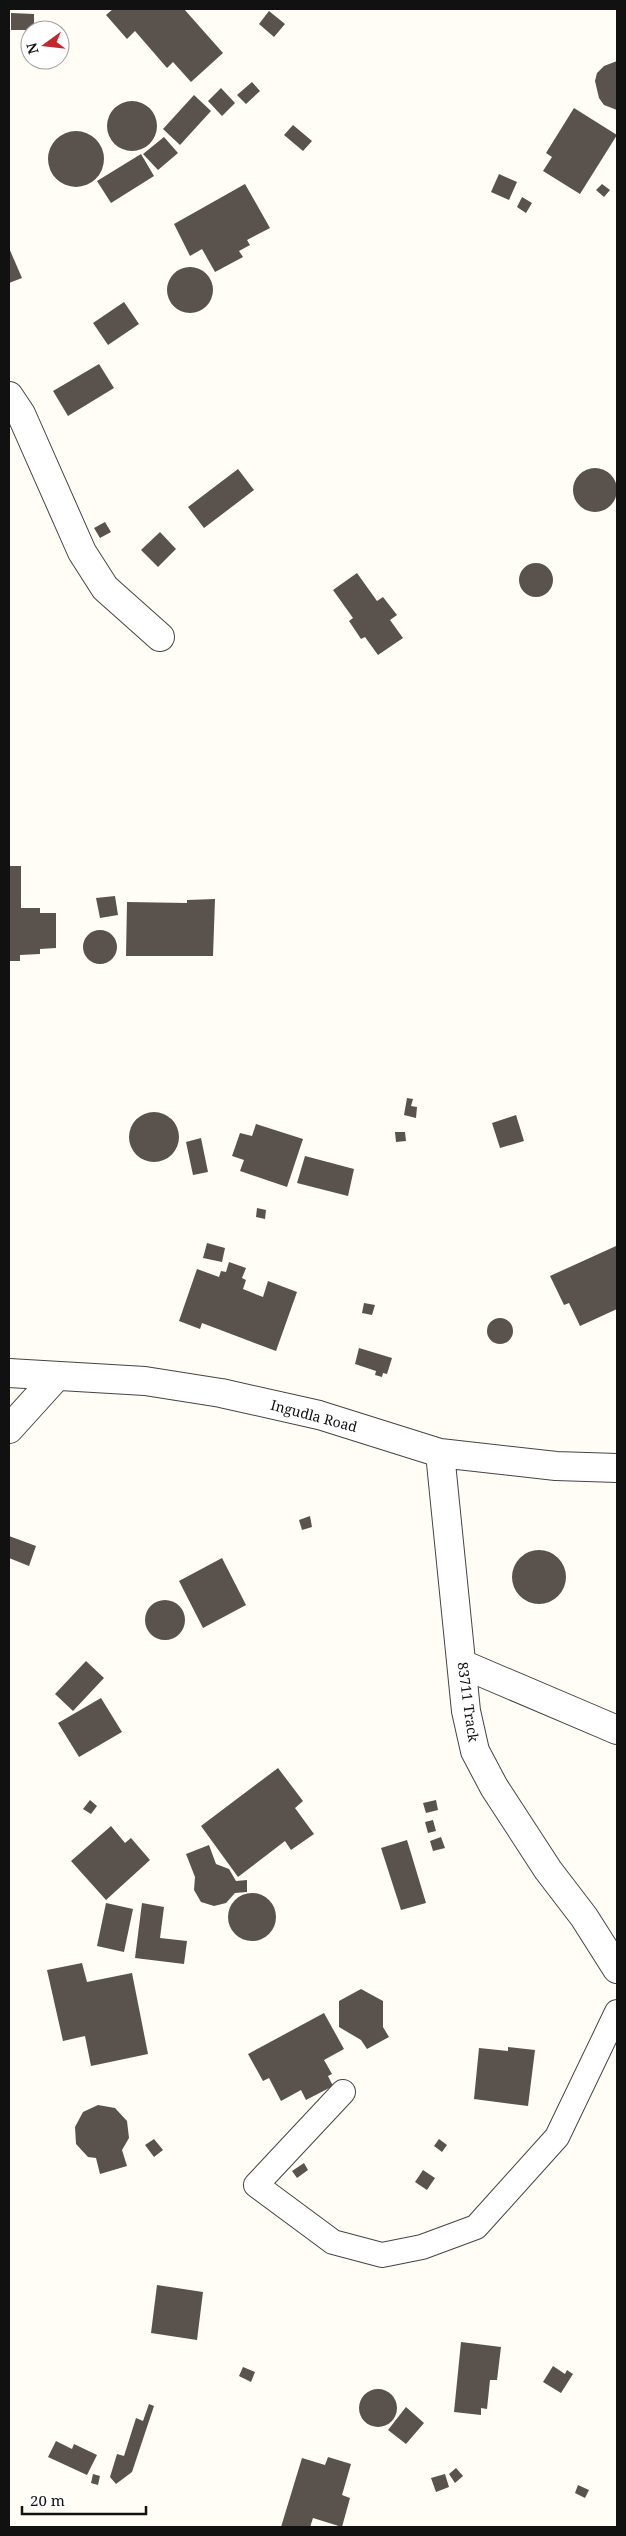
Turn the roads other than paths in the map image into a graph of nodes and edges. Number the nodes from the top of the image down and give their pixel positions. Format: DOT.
graph roads {
  1 [pos="9,396"];
  2 [pos="160,637"];
  3 [pos="9,1373"];
  4 [pos="57,1376"];
  5 [pos="9,1430"];
  6 [pos="440,1453"];
  7 [pos="617,1468"];
  8 [pos="462,1664"];
  9 [pos="617,1730"];
  10 [pos="617,1969"];
  11 [pos="617,2012"];
  12 [pos="343,2092"];
  1 -- 2 [label="street"];
  3 -- 4 [label="street, Ingudla Road"];
  4 -- 5 [label="street"];
  4 -- 6 [label="street, Ingudla Road"];
  6 -- 7 [label="street, Ingudla Road"];
  6 -- 8 [label="street, 83711 Track"];
  8 -- 9 [label="street"];
  8 -- 10 [label="street, 83711 Track"];
  11 -- 12 [label="lane"];
}
